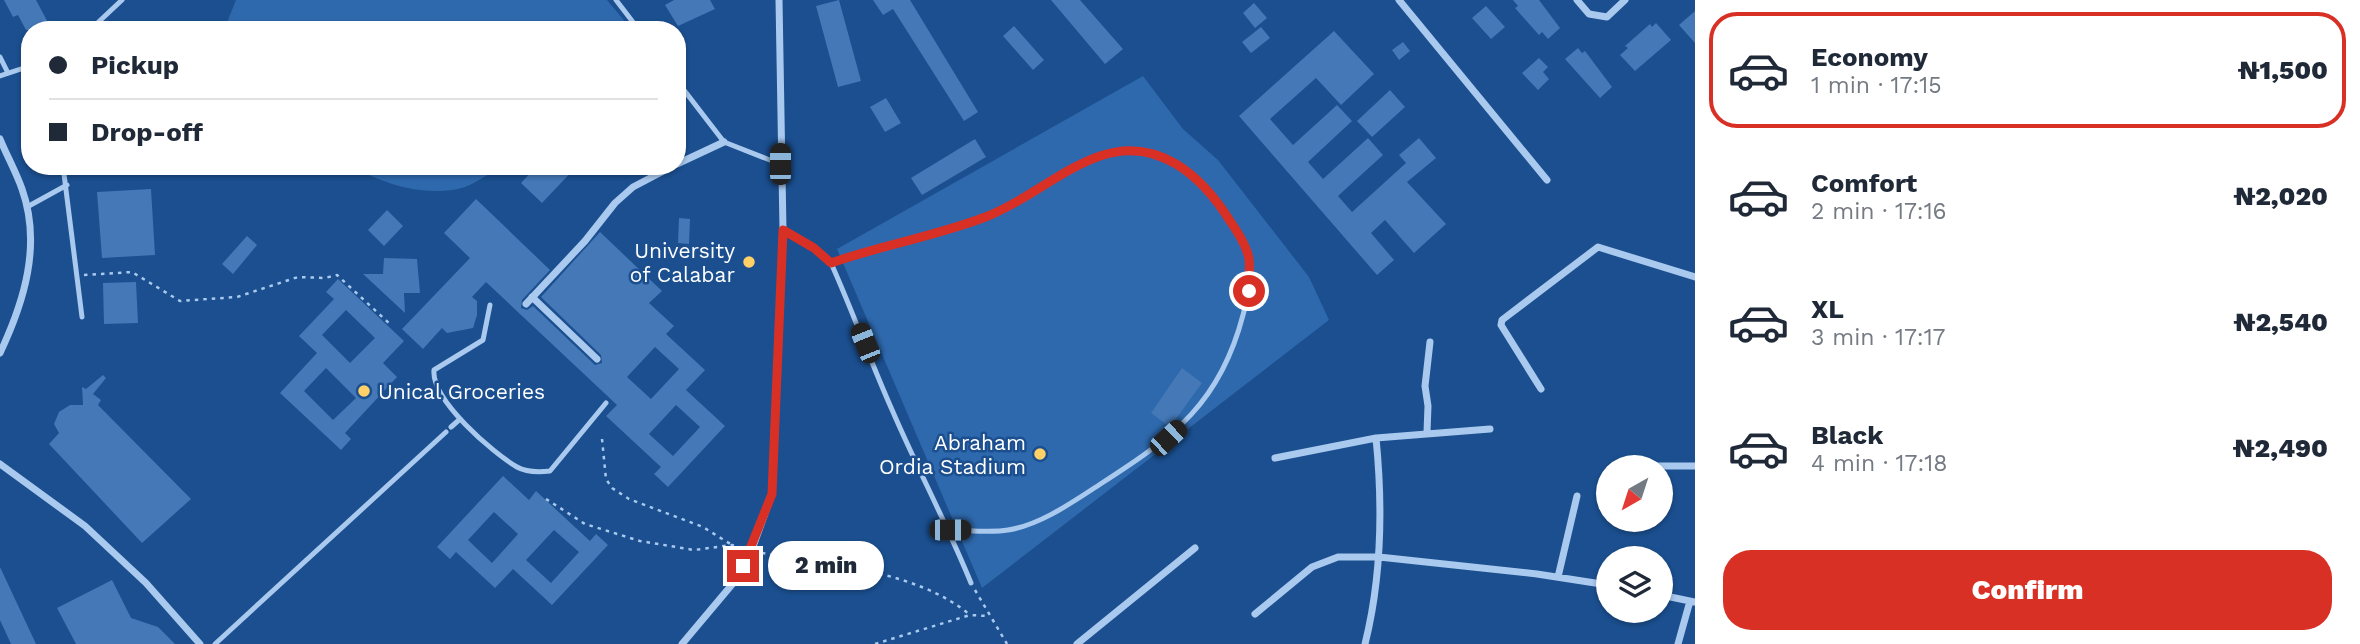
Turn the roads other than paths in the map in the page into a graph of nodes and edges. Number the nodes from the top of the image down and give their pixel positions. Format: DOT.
graph roads {
  1 [pos="122,0"];
  2 [pos="616,0"];
  3 [pos="779,0"];
  4 [pos="1399,0"];
  5 [pos="1577,0"];
  6 [pos="1625,0"];
  7 [pos="100,21"];
  8 [pos="632,21"];
  9 [pos="0,57"];
  10 [pos="21,69"];
  11 [pos="8,73"];
  12 [pos="0,76"];
  13 [pos="686,93"];
  14 [pos="0,139"];
  15 [pos="724,142"];
  16 [pos="686,160"];
  17 [pos="780,164"];
  18 [pos="65,175"];
  19 [pos="656,175"];
  20 [pos="1547,180"];
  21 [pos="67,185"];
  22 [pos="27,206"];
  23 [pos="783,230"];
  24 [pos="831,263"];
  25 [pos="1695,277"];
  26 [pos="532,297"];
  27 [pos="526,304"];
  28 [pos="490,305"];
  29 [pos="82,317"];
  30 [pos="1430,342"];
  31 [pos="0,353"];
  32 [pos="597,359"];
  33 [pos="1541,389"];
  34 [pos="606,403"];
  35 [pos="459,420"];
  36 [pos="1490,429"];
  37 [pos="1427,432"];
  38 [pos="1376,438"];
  39 [pos="1275,458"];
  40 [pos="0,464"];
  41 [pos="1673,466"];
  42 [pos="1695,466"];
  43 [pos="1577,496"];
  44 [pos="950,530"];
  45 [pos="1195,548"];
  46 [pos="1379,557"];
  47 [pos="1558,577"];
  48 [pos="971,583"];
  49 [pos="1596,583"];
  50 [pos="1673,597"];
  51 [pos="1692,601"];
  52 [pos="1255,614"];
  53 [pos="200,644"];
  54 [pos="215,644"];
  55 [pos="682,644"];
  56 [pos="1077,644"];
  57 [pos="1365,644"];
  58 [pos="1678,644"];
  1 -- 7 [label="lane"];
  2 -- 8 [label="lane"];
  3 -- 17 [label="street"];
  4 -- 20 [label="street"];
  5 -- 6 [label="street"];
  9 -- 11 [label="lane"];
  10 -- 11 [label="lane"];
  11 -- 12 [label="lane"];
  13 -- 15 [label="lane"];
  14 -- 22 [label="street"];
  15 -- 16 [label="street"];
  15 -- 17 [label="lane"];
  17 -- 23 [label="street"];
  18 -- 21 [label="lane"];
  19 -- 26 [label="street"];
  21 -- 22 [label="lane"];
  21 -- 29 [label="lane"];
  22 -- 31 [label="street"];
  23 -- 24 [label="lane"];
  23 -- 55 [label="street"];
  24 -- 44 [label="lane"];
  24 -- 44 [label="lane"];
  25 -- 33 [label="street"];
  26 -- 27 [label="street"];
  26 -- 32 [label="street"];
  28 -- 35 [label="lane"];
  30 -- 37 [label="street"];
  34 -- 35 [label="lane"];
  35 -- 54 [label="lane"];
  36 -- 37 [label="street"];
  37 -- 38 [label="street"];
  38 -- 39 [label="street"];
  38 -- 46 [label="street"];
  40 -- 53 [label="street"];
  41 -- 42 [label="street"];
  43 -- 47 [label="street"];
  44 -- 48 [label="lane"];
  45 -- 56 [label="street"];
  46 -- 47 [label="street"];
  46 -- 52 [label="street"];
  46 -- 57 [label="street"];
  47 -- 49 [label="street"];
  50 -- 51 [label="street"];
  51 -- 58 [label="street"];
}
